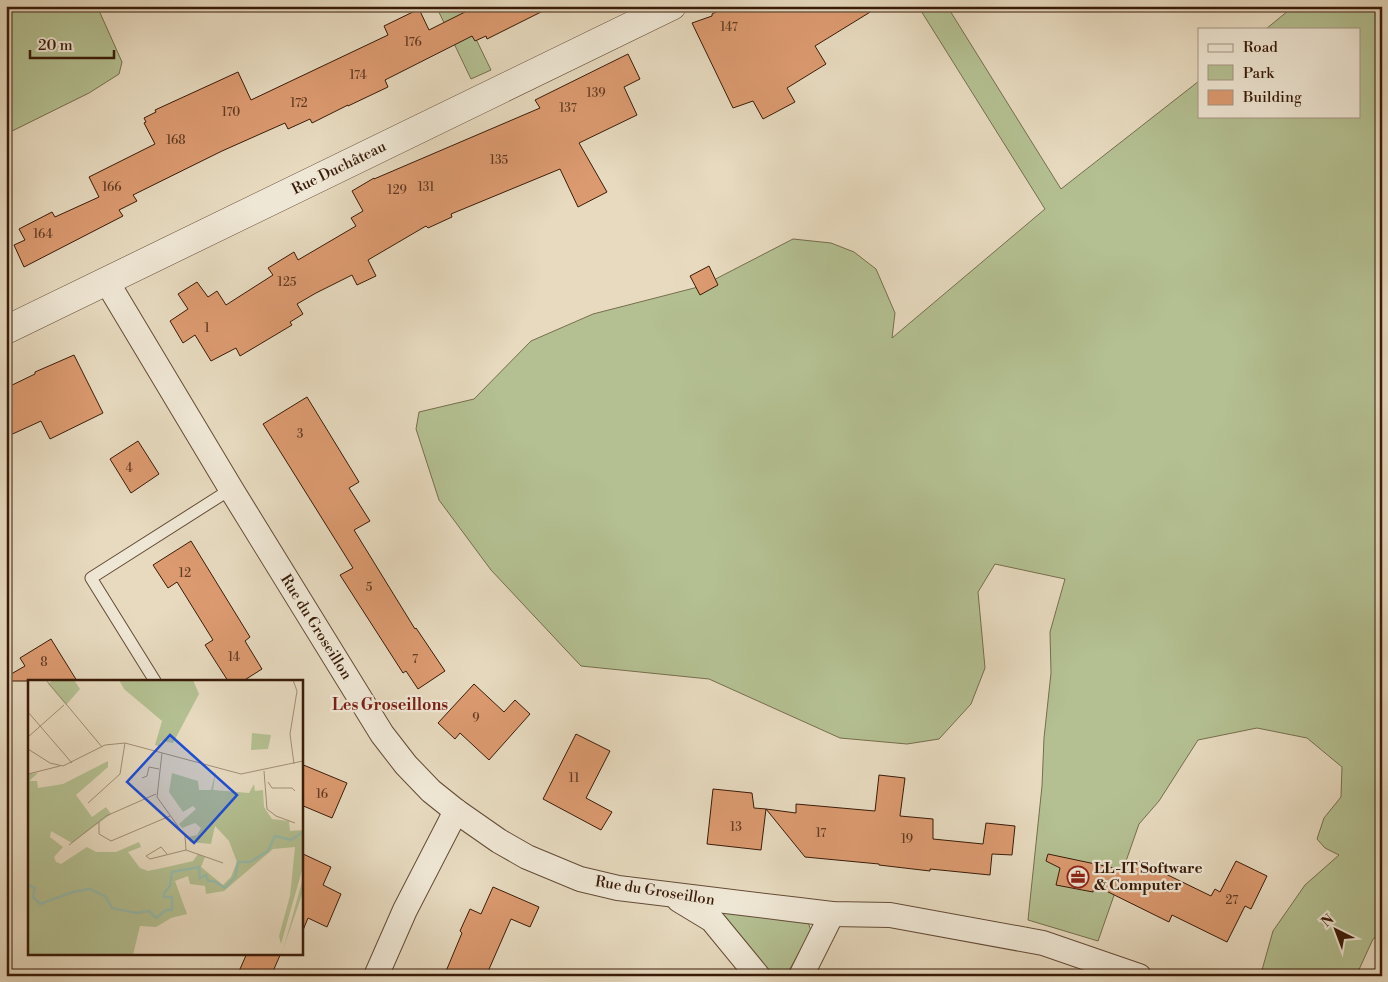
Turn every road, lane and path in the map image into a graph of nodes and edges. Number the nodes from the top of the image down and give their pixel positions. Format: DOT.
graph roads {
  1 [pos="672,6"];
  2 [pos="107,282"];
  3 [pos="6,330"];
  4 [pos="231,489"];
  5 [pos="154,680"];
  6 [pos="456,811"];
  7 [pos="669,895"];
  8 [pos="832,914"];
  9 [pos="376,976"];
  10 [pos="758,976"];
  11 [pos="800,976"];
  12 [pos="1139,976"];
  1 -- 2 [label="street, Rue Duchâteau"];
  2 -- 3 [label="street, Rue Duchâteau"];
  2 -- 4 [label="street, Rue du Groseillon"];
  4 -- 5 [label="lane"];
  4 -- 6 [label="street, Rue du Groseillon"];
  6 -- 7 [label="street, Rue du Groseillon"];
  6 -- 9 [label="street"];
  7 -- 8 [label="street, Rue du Groseillon"];
  7 -- 10 [label="street"];
  8 -- 11 [label="street"];
  8 -- 12 [label="street, Rue du Groseillon"];
}
